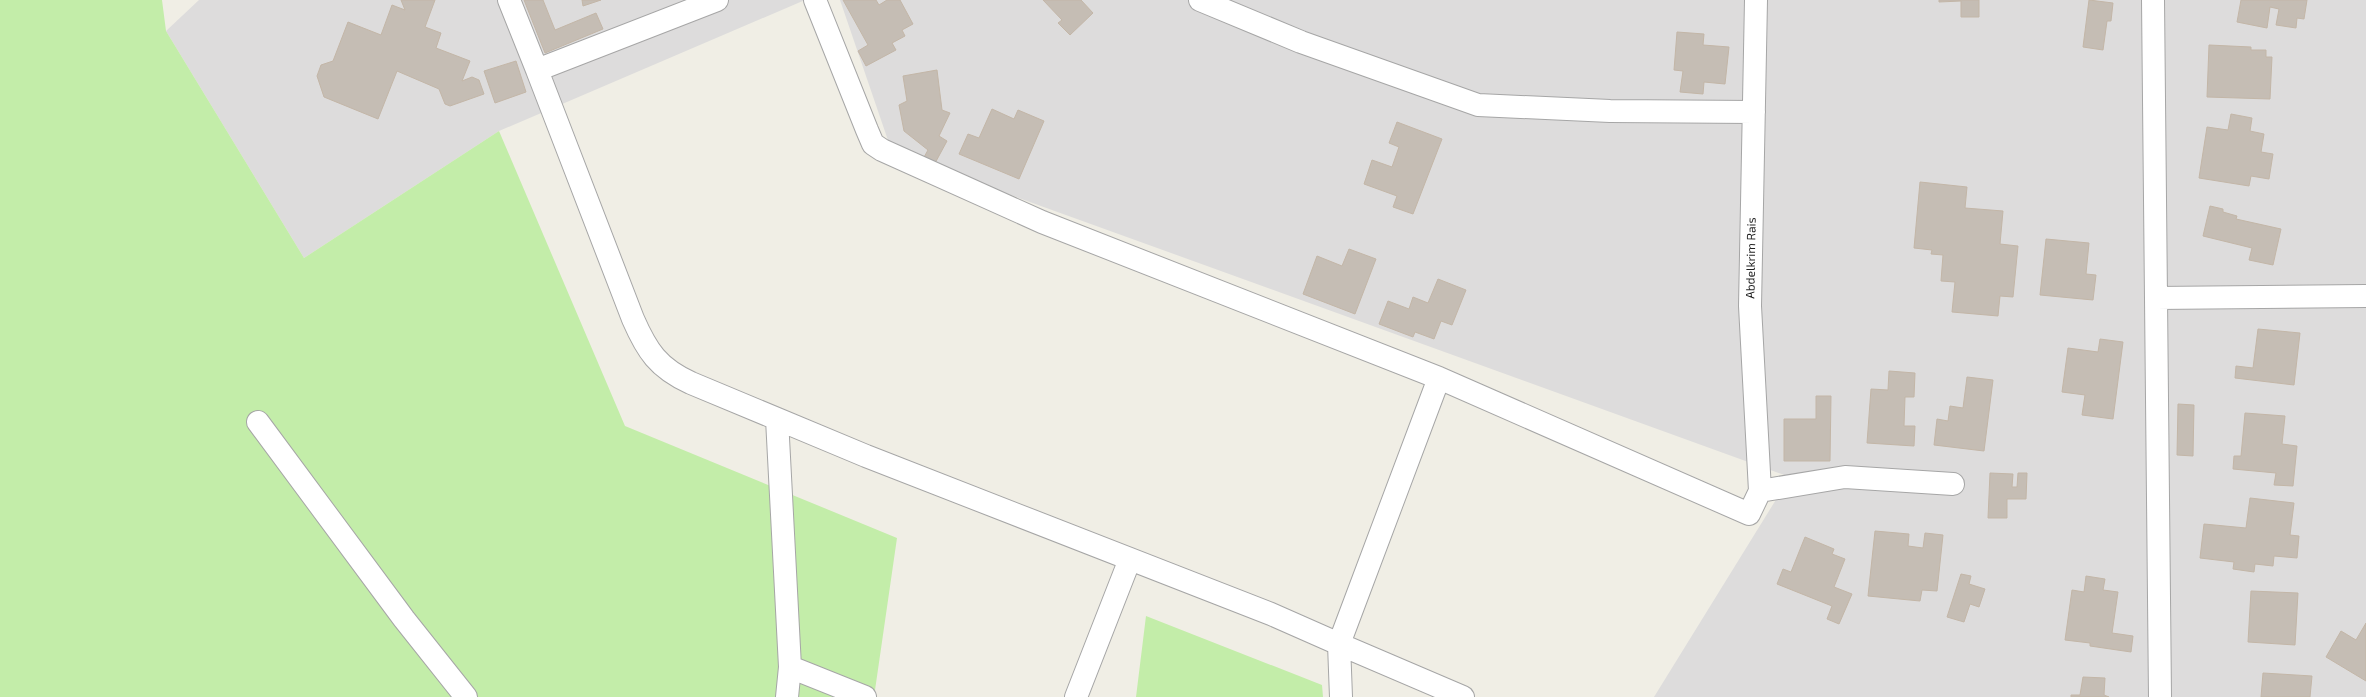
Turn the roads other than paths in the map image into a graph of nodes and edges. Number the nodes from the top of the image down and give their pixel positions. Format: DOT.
graph roads {
  1 [pos="509,0"];
  2 [pos="717,0"];
  3 [pos="815,0"];
  4 [pos="1200,0"];
  5 [pos="1756,0"];
  6 [pos="2153,0"];
  7 [pos="537,70"];
  8 [pos="1754,112"];
  9 [pos="2366,296"];
  10 [pos="2156,298"];
  11 [pos="1439,378"];
  12 [pos="777,419"];
  13 [pos="258,422"];
  14 [pos="1953,484"];
  15 [pos="1760,491"];
  16 [pos="1130,560"];
  17 [pos="1339,644"];
  18 [pos="790,667"];
  19 [pos="466,697"];
  20 [pos="787,697"];
  21 [pos="864,697"];
  22 [pos="1076,697"];
  23 [pos="1341,697"];
  24 [pos="1463,697"];
  25 [pos="2160,697"];
  1 -- 7 [label="street"];
  2 -- 7 [label="street"];
  3 -- 11 [label="street"];
  4 -- 8 [label="street"];
  5 -- 8 [label="street, Abdelkrim Rais"];
  6 -- 10 [label="street"];
  7 -- 12 [label="street"];
  8 -- 15 [label="street, Abdelkrim Rais"];
  9 -- 10 [label="street"];
  10 -- 25 [label="street"];
  11 -- 15 [label="street, Abdelkrim Rais"];
  11 -- 17 [label="street"];
  12 -- 16 [label="street"];
  12 -- 18 [label="street"];
  13 -- 19 [label="street"];
  14 -- 15 [label="street"];
  16 -- 17 [label="street"];
  16 -- 22 [label="street"];
  17 -- 23 [label="street"];
  17 -- 24 [label="street"];
  18 -- 20 [label="street"];
  18 -- 21 [label="street"];
}
